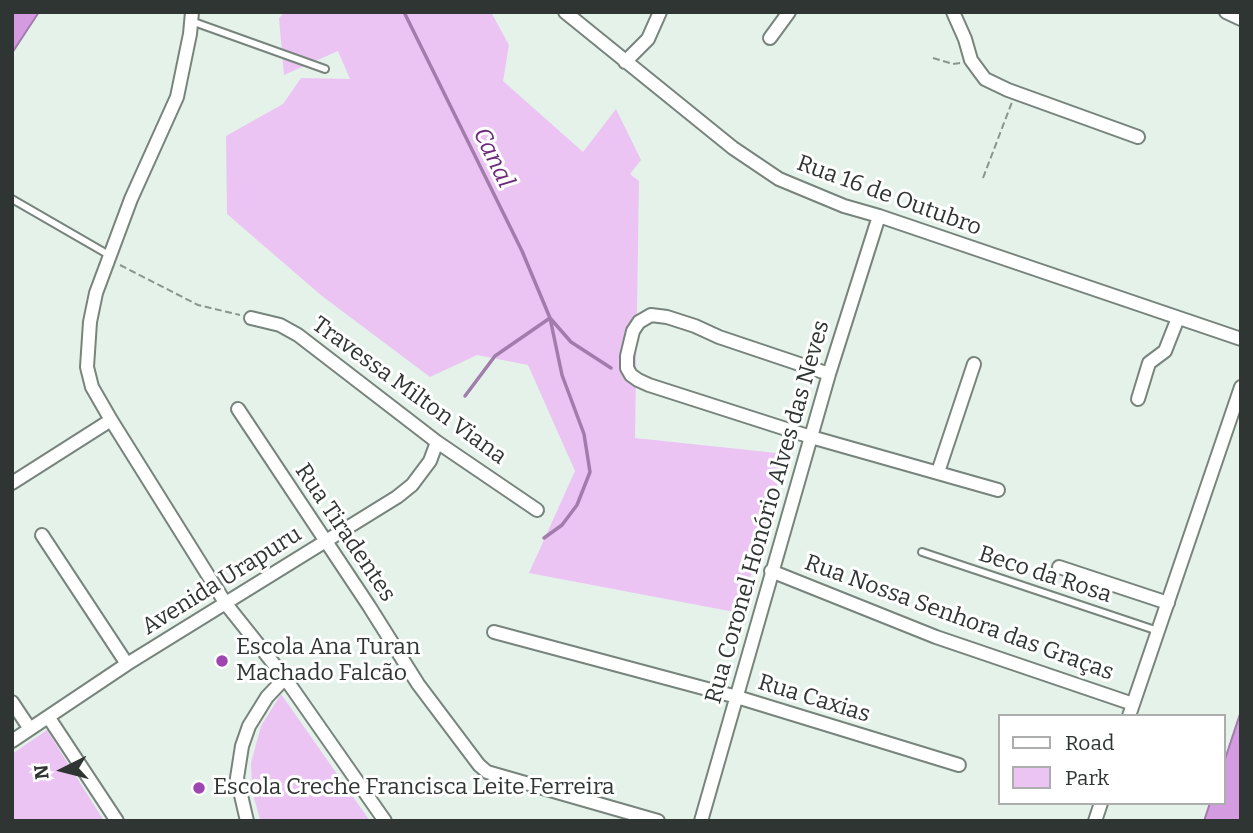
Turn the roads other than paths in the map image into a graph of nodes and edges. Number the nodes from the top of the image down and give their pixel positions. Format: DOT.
graph roads {
  1 [pos="565,12"];
  2 [pos="660,12"];
  3 [pos="789,12"];
  4 [pos="953,12"];
  5 [pos="1226,12"];
  6 [pos="192,16"];
  7 [pos="1241,19"];
  8 [pos="771,38"];
  9 [pos="625,62"];
  10 [pos="325,69"];
  11 [pos="1138,137"];
  12 [pos="12,199"];
  13 [pos="879,216"];
  14 [pos="108,257"];
  15 [pos="251,318"];
  16 [pos="1178,318"];
  17 [pos="1241,339"];
  18 [pos="974,364"];
  19 [pos="829,374"];
  20 [pos="1241,387"];
  21 [pos="1138,399"];
  22 [pos="238,409"];
  23 [pos="111,421"];
  24 [pos="811,437"];
  25 [pos="438,442"];
  26 [pos="938,472"];
  27 [pos="14,477"];
  28 [pos="998,490"];
  29 [pos="537,510"];
  30 [pos="43,535"];
  31 [pos="326,542"];
  32 [pos="922,552"];
  33 [pos="1059,566"];
  34 [pos="771,571"];
  35 [pos="1168,603"];
  36 [pos="226,604"];
  37 [pos="1158,631"];
  38 [pos="494,632"];
  39 [pos="127,664"];
  40 [pos="285,678"];
  41 [pos="737,697"];
  42 [pos="12,702"];
  43 [pos="1131,710"];
  44 [pos="49,718"];
  45 [pos="30,730"];
  46 [pos="12,741"];
  47 [pos="959,765"];
  48 [pos="117,821"];
  49 [pos="247,821"];
  50 [pos="385,821"];
  51 [pos="658,821"];
  52 [pos="701,821"];
  1 -- 9 [label="street, Rua 16 de Outubro"];
  2 -- 9 [label="street"];
  3 -- 8 [label="street"];
  4 -- 11 [label="street"];
  5 -- 7 [label="street"];
  6 -- 10 [label="lane"];
  6 -- 14 [label="street"];
  9 -- 13 [label="street, Rua 16 de Outubro"];
  12 -- 14 [label="lane"];
  13 -- 16 [label="street, Rua 16 de Outubro"];
  13 -- 19 [label="street, Rua Coronel Honório Alves das Neves"];
  14 -- 23 [label="street"];
  15 -- 25 [label="street, Travessa Milton Viana"];
  16 -- 17 [label="street, Rua 16 de Outubro"];
  16 -- 21 [label="street"];
  18 -- 26 [label="street"];
  19 -- 24 [label="street, Rua Coronel Honório Alves das Neves"];
  19 -- 24 [label="street"];
  20 -- 35 [label="street"];
  22 -- 31 [label="street, Rua Tiradentes"];
  23 -- 27 [label="street"];
  23 -- 36 [label="street"];
  24 -- 26 [label="street"];
  24 -- 34 [label="street, Rua Coronel Honório Alves das Neves"];
  25 -- 29 [label="street, Travessa Milton Viana"];
  25 -- 31 [label="street, Avenida Urapuru"];
  26 -- 28 [label="street"];
  30 -- 39 [label="street"];
  31 -- 36 [label="street, Avenida Urapuru"];
  31 -- 51 [label="street, Rua Tiradentes"];
  32 -- 37 [label="lane, Beco da Rosa"];
  33 -- 35 [label="street"];
  34 -- 41 [label="street, Rua Coronel Honório Alves das Neves"];
  34 -- 43 [label="street, Rua Nossa Senhora das Graças"];
  35 -- 37 [label="street"];
  36 -- 39 [label="street, Avenida Urapuru"];
  36 -- 40 [label="street"];
  37 -- 43 [label="street"];
  38 -- 41 [label="street, Rua Caxias"];
  39 -- 44 [label="street, Avenida Urapuru"];
  40 -- 49 [label="street"];
  40 -- 50 [label="street"];
  41 -- 47 [label="street, Rua Caxias"];
  41 -- 52 [label="street, Rua Coronel Honório Alves das Neves"];
  42 -- 45 [label="street"];
  44 -- 45 [label="street, Avenida Urapuru"];
  44 -- 48 [label="street"];
  45 -- 46 [label="street, Avenida Urapuru"];
}
